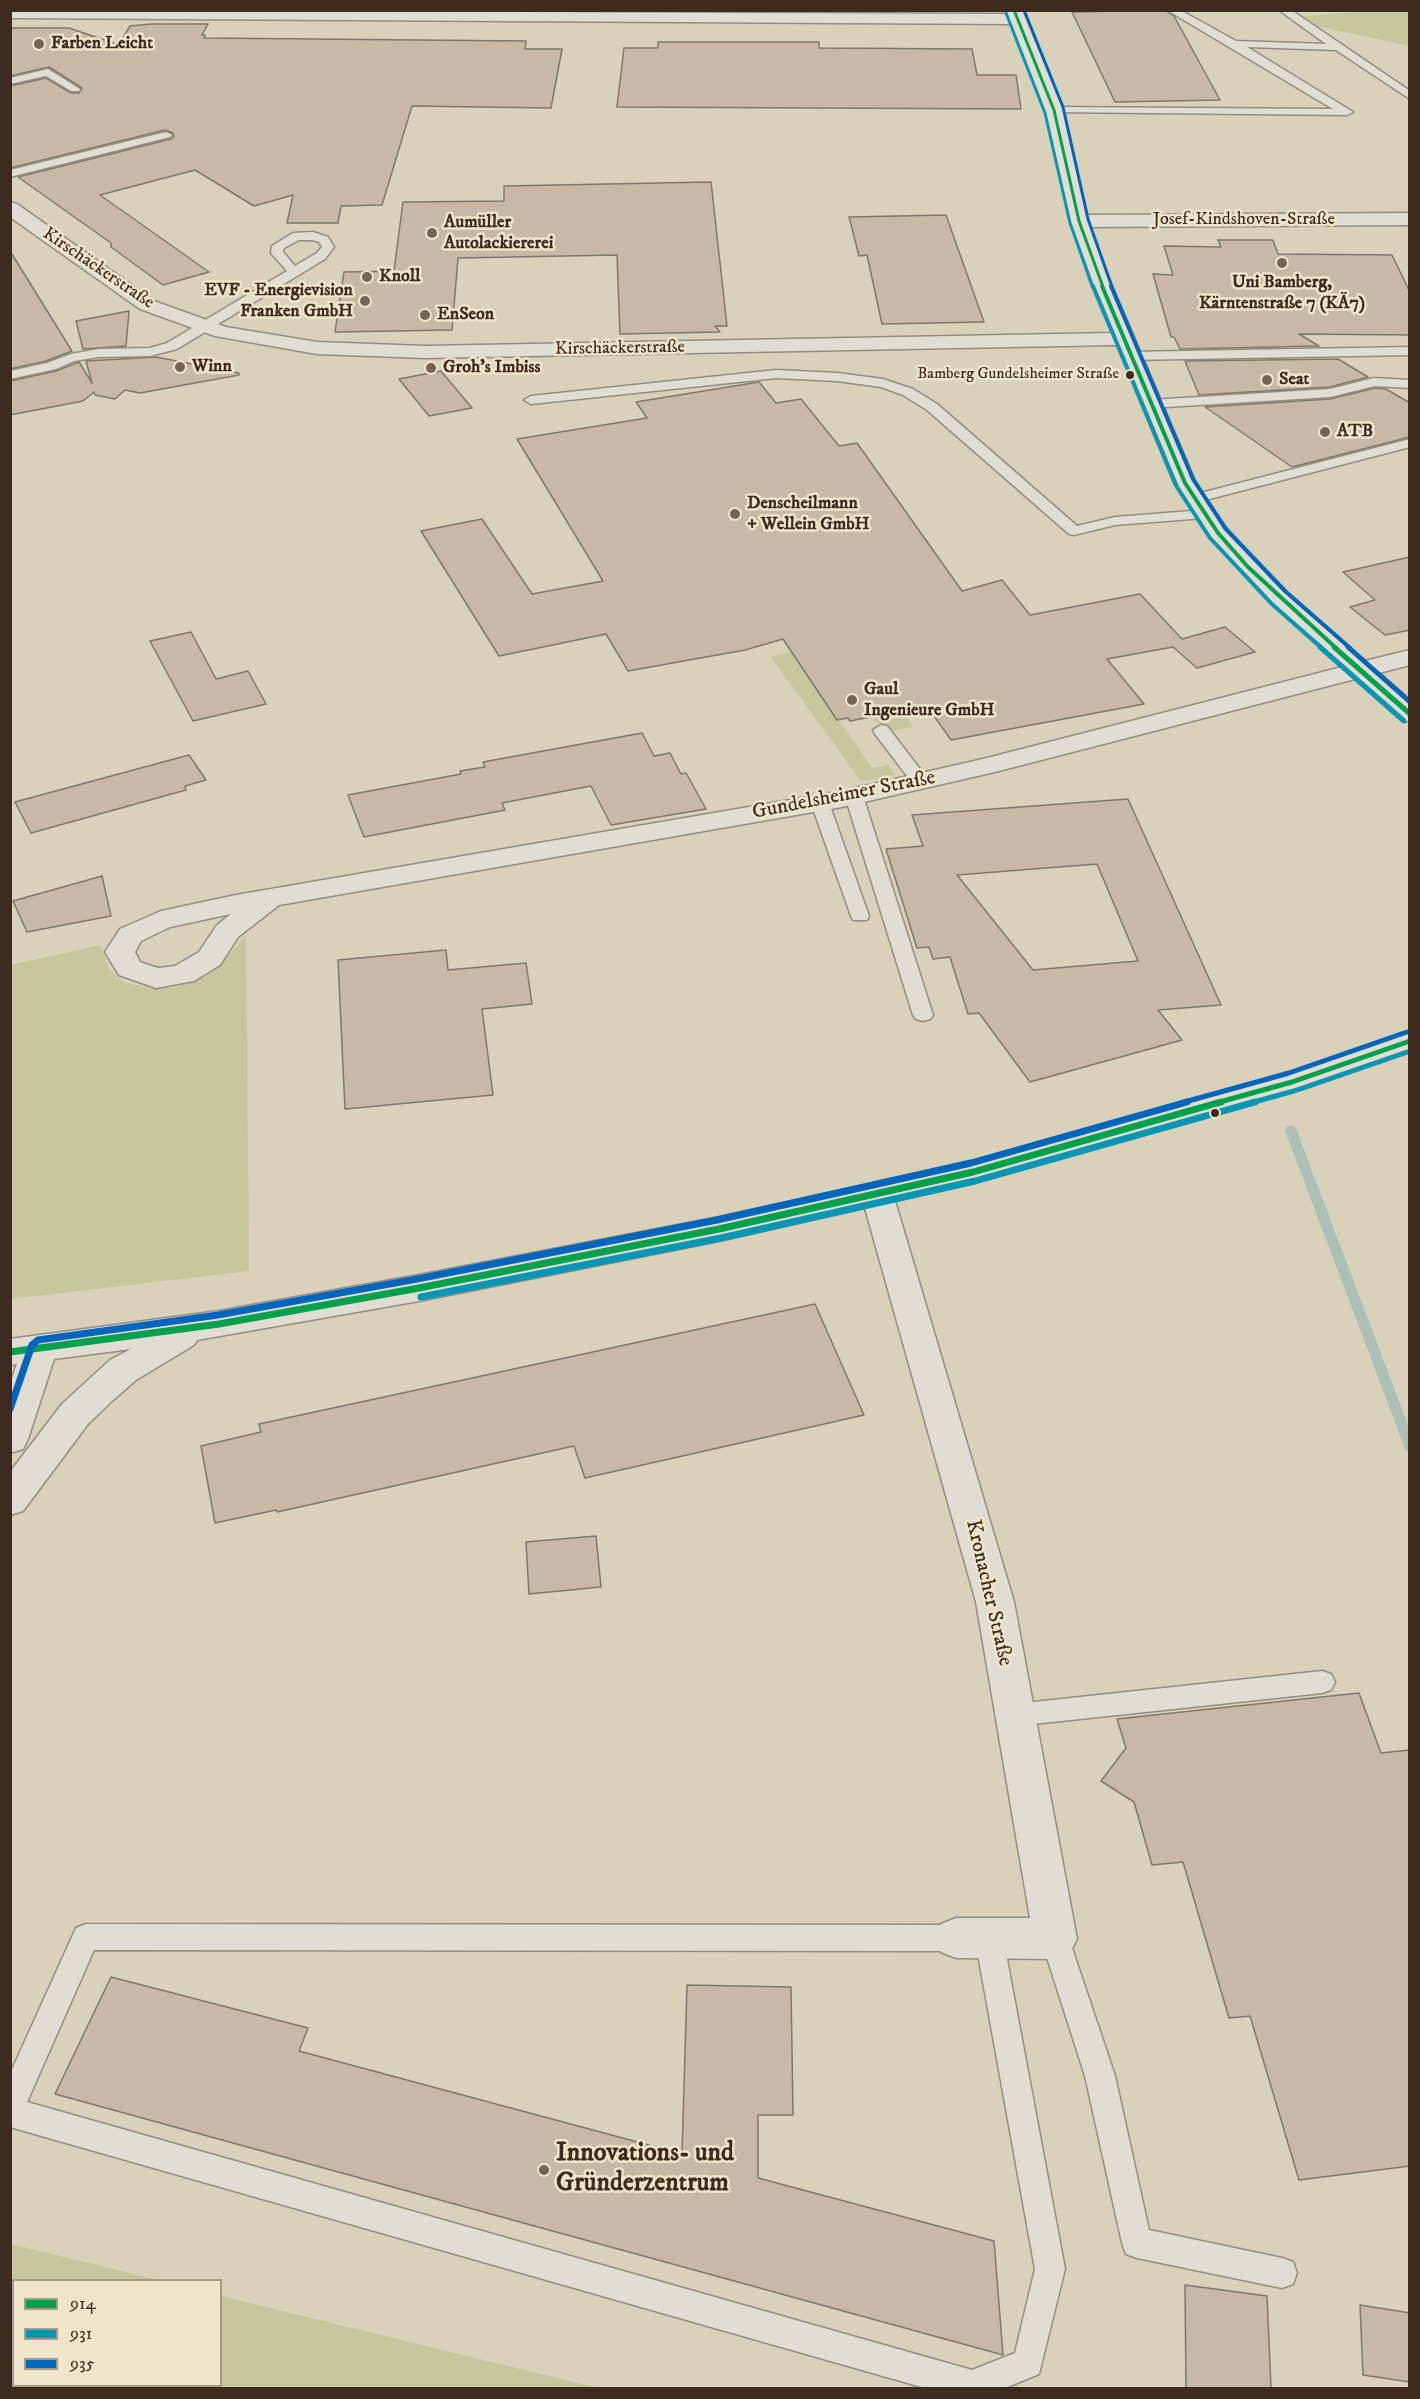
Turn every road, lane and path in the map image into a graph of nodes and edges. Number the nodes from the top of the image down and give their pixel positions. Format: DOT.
graph roads {
  1 [pos="1172,10"];
  2 [pos="1284,10"];
  3 [pos="10,13"];
  4 [pos="462,13"];
  5 [pos="1016,15"];
  6 [pos="1234,44"];
  7 [pos="1336,47"];
  8 [pos="1410,77"];
  9 [pos="10,81"];
  10 [pos="1396,87"];
  11 [pos="75,89"];
  12 [pos="1410,96"];
  13 [pos="1054,110"];
  14 [pos="166,135"];
  15 [pos="10,174"];
  16 [pos="10,208"];
  17 [pos="1410,219"];
  18 [pos="1079,221"];
  19 [pos="293,271"];
  20 [pos="205,327"];
  21 [pos="1127,348"];
  22 [pos="1410,351"];
  23 [pos="10,375"];
  24 [pos="1410,384"];
  25 [pos="531,400"];
  26 [pos="1150,404"];
  27 [pos="1410,443"];
  28 [pos="1199,506"];
  29 [pos="1410,657"];
  30 [pos="1362,670"];
  31 [pos="1410,714"];
  32 [pos="881,730"];
  33 [pos="920,781"];
  34 [pos="854,796"];
  35 [pos="820,802"];
  36 [pos="270,898"];
  37 [pos="860,916"];
  38 [pos="923,1015"];
  39 [pos="1410,1041"];
  40 [pos="877,1194"];
  41 [pos="196,1327"];
  42 [pos="25,1351"];
  43 [pos="10,1439"];
  44 [pos="10,1500"];
  45 [pos="1322,1682"];
  46 [pos="1015,1715"];
  47 [pos="973,1938"];
  48 [pos="1054,1939"];
  49 [pos="10,2110"];
  50 [pos="1282,2273"];
  1 -- 6 [label="lane"];
  2 -- 7 [label="lane"];
  3 -- 4 [label="street"];
  4 -- 5 [label="street"];
  5 -- 13 [label="street"];
  6 -- 7 [label="lane"];
  6 -- 13 [label="lane"];
  7 -- 10 [label="lane"];
  8 -- 10 [label="lane"];
  9 -- 11 [label="lane"];
  10 -- 12 [label="lane"];
  13 -- 18 [label="street"];
  14 -- 15 [label="lane"];
  16 -- 20 [label="street, Kirschäckerstraße"];
  17 -- 18 [label="street, Josef-Kindshoven-Straße"];
  18 -- 21 [label="street"];
  19 -- 20 [label="lane"];
  20 -- 21 [label="street, Kirschäckerstraße"];
  20 -- 23 [label="lane"];
  21 -- 22 [label="lane"];
  21 -- 26 [label="street"];
  24 -- 26 [label="lane"];
  25 -- 28 [label="lane"];
  26 -- 28 [label="street"];
  27 -- 28 [label="lane"];
  28 -- 30 [label="street"];
  29 -- 30 [label="street, Gundelsheimer Straße"];
  30 -- 31 [label="street"];
  30 -- 33 [label="street, Gundelsheimer Straße"];
  32 -- 33 [label="lane"];
  33 -- 34 [label="street, Gundelsheimer Straße"];
  34 -- 35 [label="street, Gundelsheimer Straße"];
  34 -- 38 [label="lane"];
  35 -- 36 [label="street, Gundelsheimer Straße"];
  35 -- 37 [label="lane"];
  39 -- 40 [label="street"];
  40 -- 41 [label="street"];
  40 -- 46 [label="street, Kronacher Straße"];
  41 -- 42 [label="street"];
  41 -- 44 [label="street"];
  42 -- 43 [label="street"];
  45 -- 46 [label="lane"];
  46 -- 48 [label="street, Kronacher Straße"];
  47 -- 48 [label="street"];
  47 -- 49 [label="lane"];
  47 -- 49 [label="lane"];
  48 -- 50 [label="lane"];
}
